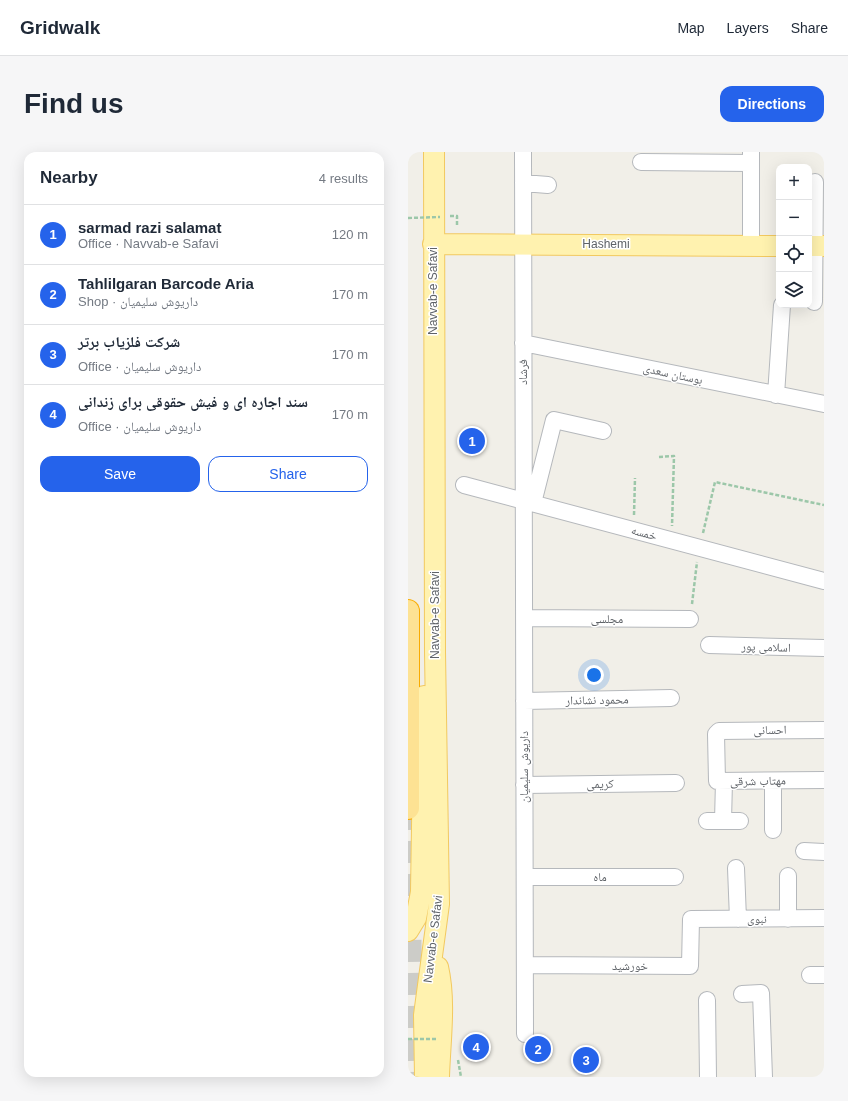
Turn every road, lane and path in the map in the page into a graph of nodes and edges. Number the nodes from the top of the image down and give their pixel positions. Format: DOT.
graph roads {
  1 [pos="434,152"];
  2 [pos="523,152"];
  3 [pos="752,158"];
  4 [pos="641,162"];
  5 [pos="815,182"];
  6 [pos="523,183"];
  7 [pos="548,185"];
  8 [pos="440,217"];
  9 [pos="408,218"];
  10 [pos="433,244"];
  11 [pos="523,244"];
  12 [pos="751,246"];
  13 [pos="776,246"];
  14 [pos="816,246"];
  15 [pos="814,302"];
  16 [pos="782,308"];
  17 [pos="523,343"];
  18 [pos="776,395"];
  19 [pos="824,404"];
  20 [pos="603,432"];
  21 [pos="659,457"];
  22 [pos="635,478"];
  23 [pos="464,484"];
  24 [pos="528,502"];
  25 [pos="824,505"];
  26 [pos="633,530"];
  27 [pos="672,540"];
  28 [pos="699,548"];
  29 [pos="824,581"];
  30 [pos="408,611"];
  31 [pos="524,618"];
  32 [pos="690,619"];
  33 [pos="709,645"];
  34 [pos="824,648"];
  35 [pos="435,652"];
  36 [pos="671,698"];
  37 [pos="524,701"];
  38 [pos="824,730"];
  39 [pos="717,732"];
  40 [pos="824,780"];
  41 [pos="724,781"];
  42 [pos="773,781"];
  43 [pos="676,783"];
  44 [pos="524,785"];
  45 [pos="408,808"];
  46 [pos="707,821"];
  47 [pos="723,821"];
  48 [pos="740,821"];
  49 [pos="773,830"];
  50 [pos="804,851"];
  51 [pos="824,852"];
  52 [pos="736,868"];
  53 [pos="788,876"];
  54 [pos="525,877"];
  55 [pos="675,877"];
  56 [pos="788,918"];
  57 [pos="824,918"];
  58 [pos="691,919"];
  59 [pos="738,919"];
  60 [pos="408,931"];
  61 [pos="433,943"];
  62 [pos="525,965"];
  63 [pos="742,994"];
  64 [pos="707,1000"];
  65 [pos="525,1034"];
  66 [pos="408,1039"];
  67 [pos="437,1039"];
  68 [pos="425,1077"];
  69 [pos="439,1077"];
  70 [pos="708,1077"];
  71 [pos="764,1077"];
  1 -- 10 [label="main road, Navvab-e Safavi"];
  2 -- 6 [label="street, فرشاد"];
  3 -- 4 [label="street"];
  3 -- 12 [label="street"];
  5 -- 14 [label="street"];
  6 -- 7 [label="street"];
  6 -- 11 [label="street, فرشاد"];
  8 -- 9 [label="path, bridge"];
  10 -- 11 [label="main road, Hashemi"];
  10 -- 35 [label="main road, Navvab-e Safavi"];
  11 -- 12 [label="main road, Hashemi"];
  11 -- 17 [label="street, فرشاد"];
  12 -- 13 [label="main road, Hashemi"];
  14 -- 15 [label="street"];
  16 -- 18 [label="street"];
  17 -- 18 [label="street, بوستان سعدی"];
  17 -- 24 [label="street, فرشاد"];
  18 -- 19 [label="street, بوستان سعدی"];
  20 -- 24 [label="street"];
  21 -- 27 [label="path"];
  22 -- 26 [label="path"];
  23 -- 24 [label="street, خمسه"];
  24 -- 26 [label="street, خمسه"];
  24 -- 31 [label="street, داریوش سلیمیان"];
  25 -- 28 [label="path"];
  26 -- 27 [label="street, خمسه"];
  27 -- 28 [label="street, خمسه"];
  28 -- 29 [label="street, خمسه"];
  28 -- 32 [label="path"];
  30 -- 45 [label="highway"];
  31 -- 32 [label="street, مجلسی"];
  31 -- 37 [label="street, داریوش سلیمیان"];
  33 -- 34 [label="street, اسلامی پور"];
  35 -- 60 [label="main road"];
  35 -- 61 [label="main road, Navvab-e Safavi"];
  36 -- 37 [label="street, محمود نشاندار"];
  37 -- 44 [label="street, داریوش سلیمیان"];
  38 -- 39 [label="street, احسانی"];
  39 -- 41 [label="street, مهتاب شرقی"];
  40 -- 42 [label="street, مهتاب شرقی"];
  41 -- 42 [label="street, مهتاب شرقی"];
  41 -- 47 [label="street"];
  42 -- 49 [label="street"];
  43 -- 44 [label="street, کریمی"];
  44 -- 54 [label="street, داریوش سلیمیان"];
  46 -- 47 [label="street"];
  47 -- 48 [label="street"];
  50 -- 51 [label="street"];
  52 -- 59 [label="street"];
  53 -- 56 [label="street"];
  54 -- 55 [label="street, ماه"];
  54 -- 62 [label="street, داریوش سلیمیان"];
  56 -- 57 [label="street, نبوی"];
  56 -- 59 [label="street, نبوی"];
  58 -- 59 [label="street, نبوی"];
  58 -- 62 [label="street, خورشید"];
  61 -- 68 [label="main road, Navvab-e Safavi"];
  61 -- 69 [label="main road"];
  62 -- 65 [label="street, داریوش سلیمیان"];
  63 -- 71 [label="street"];
  64 -- 70 [label="street"];
  66 -- 67 [label="path, bridge"];
}
